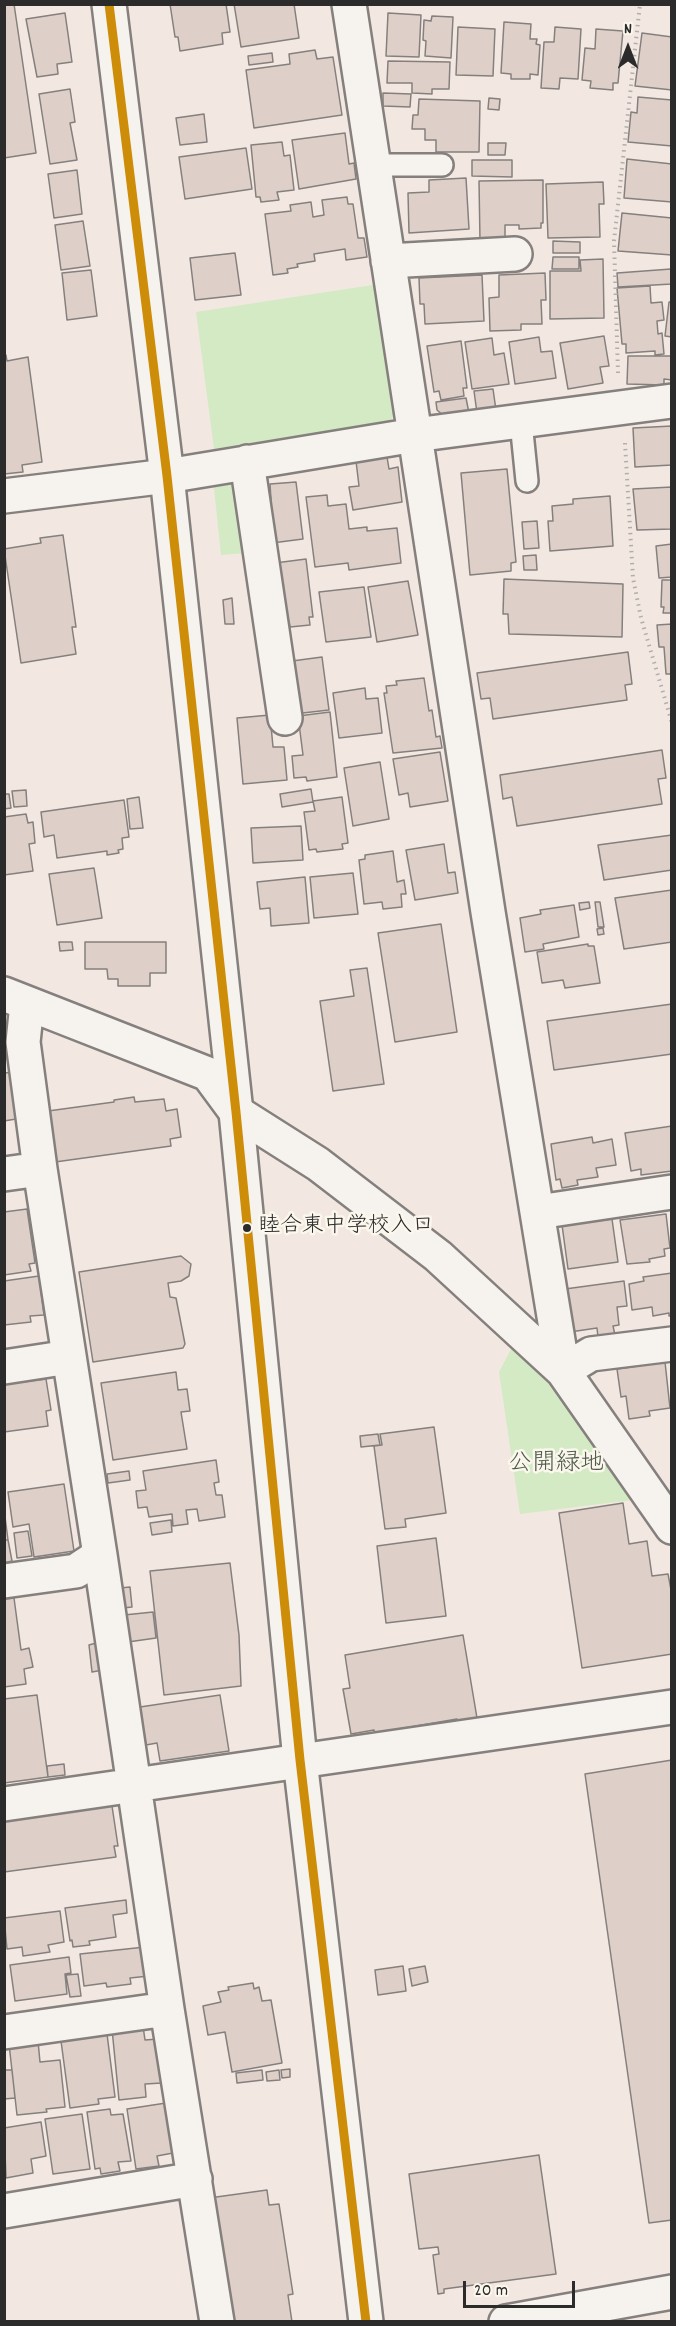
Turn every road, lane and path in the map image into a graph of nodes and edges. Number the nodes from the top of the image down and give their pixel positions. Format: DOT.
graph roads {
  1 [pos="110,4"];
  2 [pos="349,4"];
  3 [pos="640,4"];
  4 [pos="374,165"];
  5 [pos="442,165"];
  6 [pos="515,254"];
  7 [pos="388,261"];
  8 [pos="672,401"];
  9 [pos="621,407"];
  10 [pos="521,422"];
  11 [pos="415,435"];
  12 [pos="247,462"];
  13 [pos="167,476"];
  14 [pos="527,481"];
  15 [pos="4,496"];
  16 [pos="285,718"];
  17 [pos="672,723"];
  18 [pos="16,999"];
  19 [pos="236,1113"];
  20 [pos="40,1169"];
  21 [pos="4,1174"];
  22 [pos="672,1192"];
  23 [pos="538,1212"];
  24 [pos="672,1344"];
  25 [pos="69,1357"];
  26 [pos="4,1367"];
  27 [pos="563,1371"];
  28 [pos="672,1527"];
  29 [pos="100,1555"];
  30 [pos="4,1581"];
  31 [pos="672,1707"];
  32 [pos="300,1760"];
  33 [pos="134,1784"];
  34 [pos="4,1804"];
  35 [pos="167,2009"];
  36 [pos="4,2032"];
  37 [pos="195,2179"];
  38 [pos="4,2211"];
  39 [pos="672,2292"];
  40 [pos="217,2322"];
  41 [pos="366,2322"];
  42 [pos="506,2322"];
  1 -- 13 [label="street"];
  2 -- 4 [label="street"];
  3 -- 9 [label="path"];
  4 -- 5 [label="lane"];
  4 -- 7 [label="street"];
  6 -- 7 [label="street"];
  7 -- 11 [label="street"];
  8 -- 9 [label="street"];
  9 -- 10 [label="street"];
  9 -- 17 [label="path"];
  10 -- 11 [label="street"];
  10 -- 14 [label="lane"];
  11 -- 12 [label="street"];
  11 -- 23 [label="street"];
  12 -- 13 [label="street"];
  12 -- 16 [label="street"];
  13 -- 15 [label="street"];
  13 -- 19 [label="street"];
  18 -- 19 [label="street"];
  18 -- 20 [label="street"];
  19 -- 27 [label="street"];
  19 -- 32 [label="street"];
  20 -- 21 [label="street"];
  20 -- 25 [label="street"];
  22 -- 23 [label="street"];
  23 -- 27 [label="street"];
  24 -- 27 [label="street"];
  25 -- 26 [label="street"];
  25 -- 29 [label="street"];
  27 -- 28 [label="street"];
  29 -- 30 [label="street"];
  29 -- 33 [label="street"];
  31 -- 32 [label="street"];
  32 -- 33 [label="street"];
  32 -- 41 [label="street"];
  33 -- 34 [label="street"];
  33 -- 35 [label="street"];
  35 -- 36 [label="street"];
  35 -- 37 [label="street"];
  37 -- 38 [label="street"];
  37 -- 40 [label="street"];
  39 -- 42 [label="street"];
}
